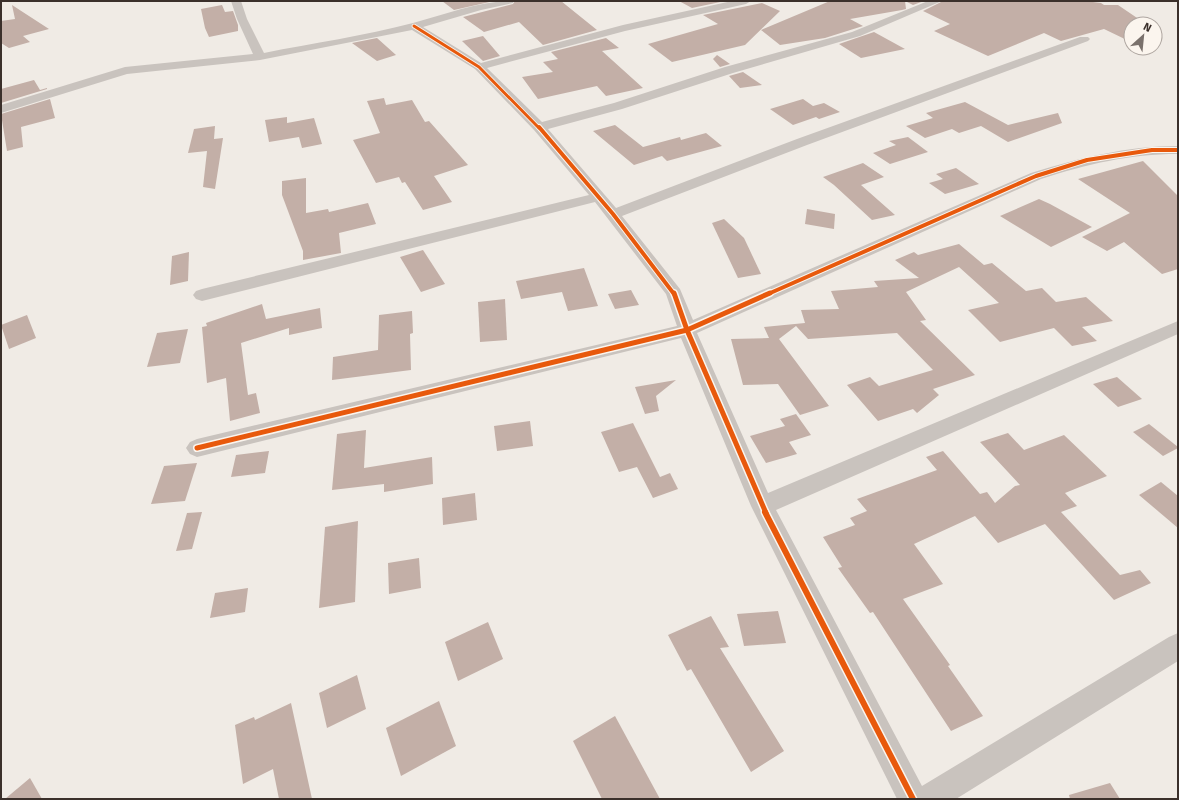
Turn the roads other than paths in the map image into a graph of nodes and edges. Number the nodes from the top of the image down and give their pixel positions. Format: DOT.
graph roads {
  1 [pos="236,1"];
  2 [pos="509,1"];
  3 [pos="746,1"];
  4 [pos="937,1"];
  5 [pos="414,26"];
  6 [pos="1084,40"];
  7 [pos="260,57"];
  8 [pos="479,67"];
  9 [pos="1,109"];
  10 [pos="539,127"];
  11 [pos="1178,150"];
  12 [pos="597,197"];
  13 [pos="613,214"];
  14 [pos="202,295"];
  15 [pos="1178,327"];
  16 [pos="687,330"];
  17 [pos="197,448"];
  18 [pos="762,506"];
  19 [pos="1178,646"];
  20 [pos="913,799"];
  21 [pos="928,799"];
  1 -- 7 [label="street"];
  2 -- 5 [label="street"];
  3 -- 8 [label="street"];
  4 -- 10 [label="street"];
  5 -- 7 [label="street"];
  5 -- 8 [label="street"];
  6 -- 13 [label="street"];
  7 -- 9 [label="street"];
  8 -- 10 [label="street"];
  10 -- 12 [label="street"];
  11 -- 16 [label="street"];
  12 -- 13 [label="street"];
  12 -- 14 [label="street"];
  13 -- 16 [label="street"];
  15 -- 18 [label="street"];
  16 -- 17 [label="street"];
  16 -- 18 [label="street"];
  18 -- 20 [label="street"];
  19 -- 21 [label="street"];
}
